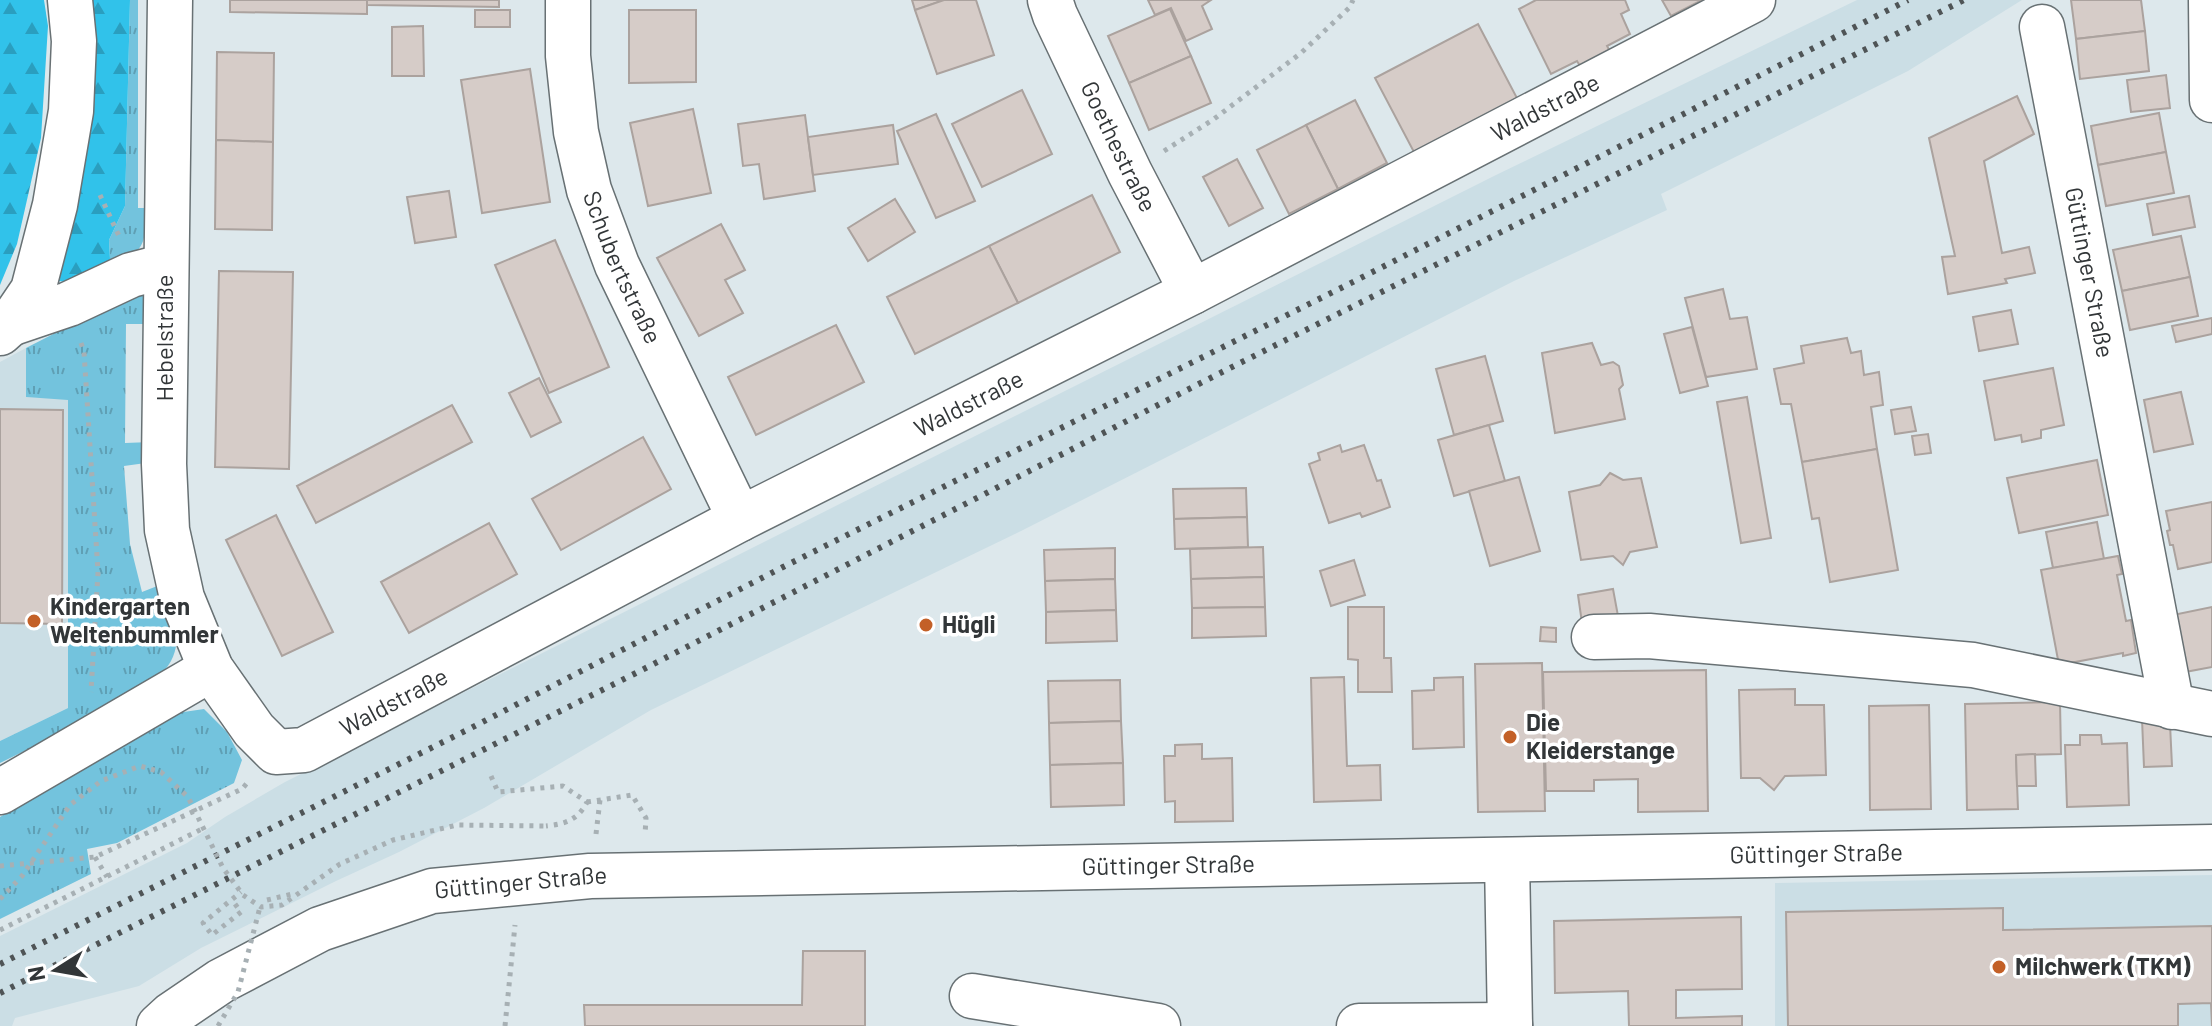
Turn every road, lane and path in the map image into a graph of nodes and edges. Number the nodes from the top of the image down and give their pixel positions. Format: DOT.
graph roads {
  1 [pos="70,0"];
  2 [pos="170,0"];
  3 [pos="568,0"];
  4 [pos="1050,0"];
  5 [pos="1353,0"];
  6 [pos="1753,0"];
  7 [pos="2211,0"];
  8 [pos="2042,27"];
  9 [pos="2212,100"];
  10 [pos="1130,173"];
  11 [pos="99,193"];
  12 [pos="148,271"];
  13 [pos="1192,292"];
  14 [pos="69,304"];
  15 [pos="5,329"];
  16 [pos="740,519"];
  17 [pos="1594,637"];
  18 [pos="211,669"];
  19 [pos="2192,710"];
  20 [pos="94,737"];
  21 [pos="276,752"];
  22 [pos="491,776"];
  23 [pos="0,792"];
  24 [pos="587,802"];
  25 [pos="202,829"];
  26 [pos="2212,847"];
  27 [pos="95,857"];
  28 [pos="1507,860"];
  29 [pos="0,866"];
  30 [pos="644,876"];
  31 [pos="107,877"];
  32 [pos="518,884"];
  33 [pos="241,892"];
  34 [pos="292,894"];
  35 [pos="0,899"];
  36 [pos="267,900"];
  37 [pos="235,904"];
  38 [pos="261,907"];
  39 [pos="0,930"];
  40 [pos="972,996"];
  41 [pos="159,1026"];
  42 [pos="218,1026"];
  43 [pos="505,1026"];
  44 [pos="1158,1026"];
  45 [pos="1359,1026"];
  46 [pos="1510,1026"];
  1 -- 15 [label="street"];
  2 -- 12 [label="street, Hebelstraße"];
  3 -- 16 [label="street, Schubertstraße"];
  4 -- 10 [label="street, Goethestraße"];
  5 -- 10 [label="path"];
  6 -- 13 [label="street, Waldstraße"];
  7 -- 9 [label="street"];
  8 -- 19 [label="street, Güttinger Straße"];
  10 -- 13 [label="street, Goethestraße"];
  11 -- 12 [label="path"];
  12 -- 14 [label="street"];
  12 -- 18 [label="street, Hebelstraße"];
  13 -- 16 [label="street, Waldstraße"];
  14 -- 15 [label="street"];
  14 -- 20 [label="path"];
  16 -- 21 [label="street, Waldstraße"];
  17 -- 19 [label="street, Güttinger Straße"];
  18 -- 20 [label="street"];
  18 -- 21 [label="street"];
  20 -- 23 [label="street"];
  21 -- 27 [label="path"];
  22 -- 24 [label="path"];
  24 -- 30 [label="path"];
  24 -- 38 [label="path, bridge"];
  25 -- 31 [label="path"];
  25 -- 33 [label="path, bridge"];
  25 -- 35 [label="path, bridge"];
  26 -- 28 [label="street, Güttinger Straße"];
  27 -- 29 [label="path"];
  27 -- 31 [label="path"];
  28 -- 30 [label="street, Güttinger Straße"];
  28 -- 46 [label="street"];
  30 -- 32 [label="street, Güttinger Straße"];
  31 -- 39 [label="path"];
  32 -- 41 [label="street, Güttinger Straße"];
  32 -- 43 [label="path"];
  33 -- 37 [label="path"];
  33 -- 38 [label="path, bridge"];
  34 -- 36 [label="path"];
  38 -- 42 [label="path, bridge"];
  40 -- 44 [label="street"];
  45 -- 46 [label="street"];
}
